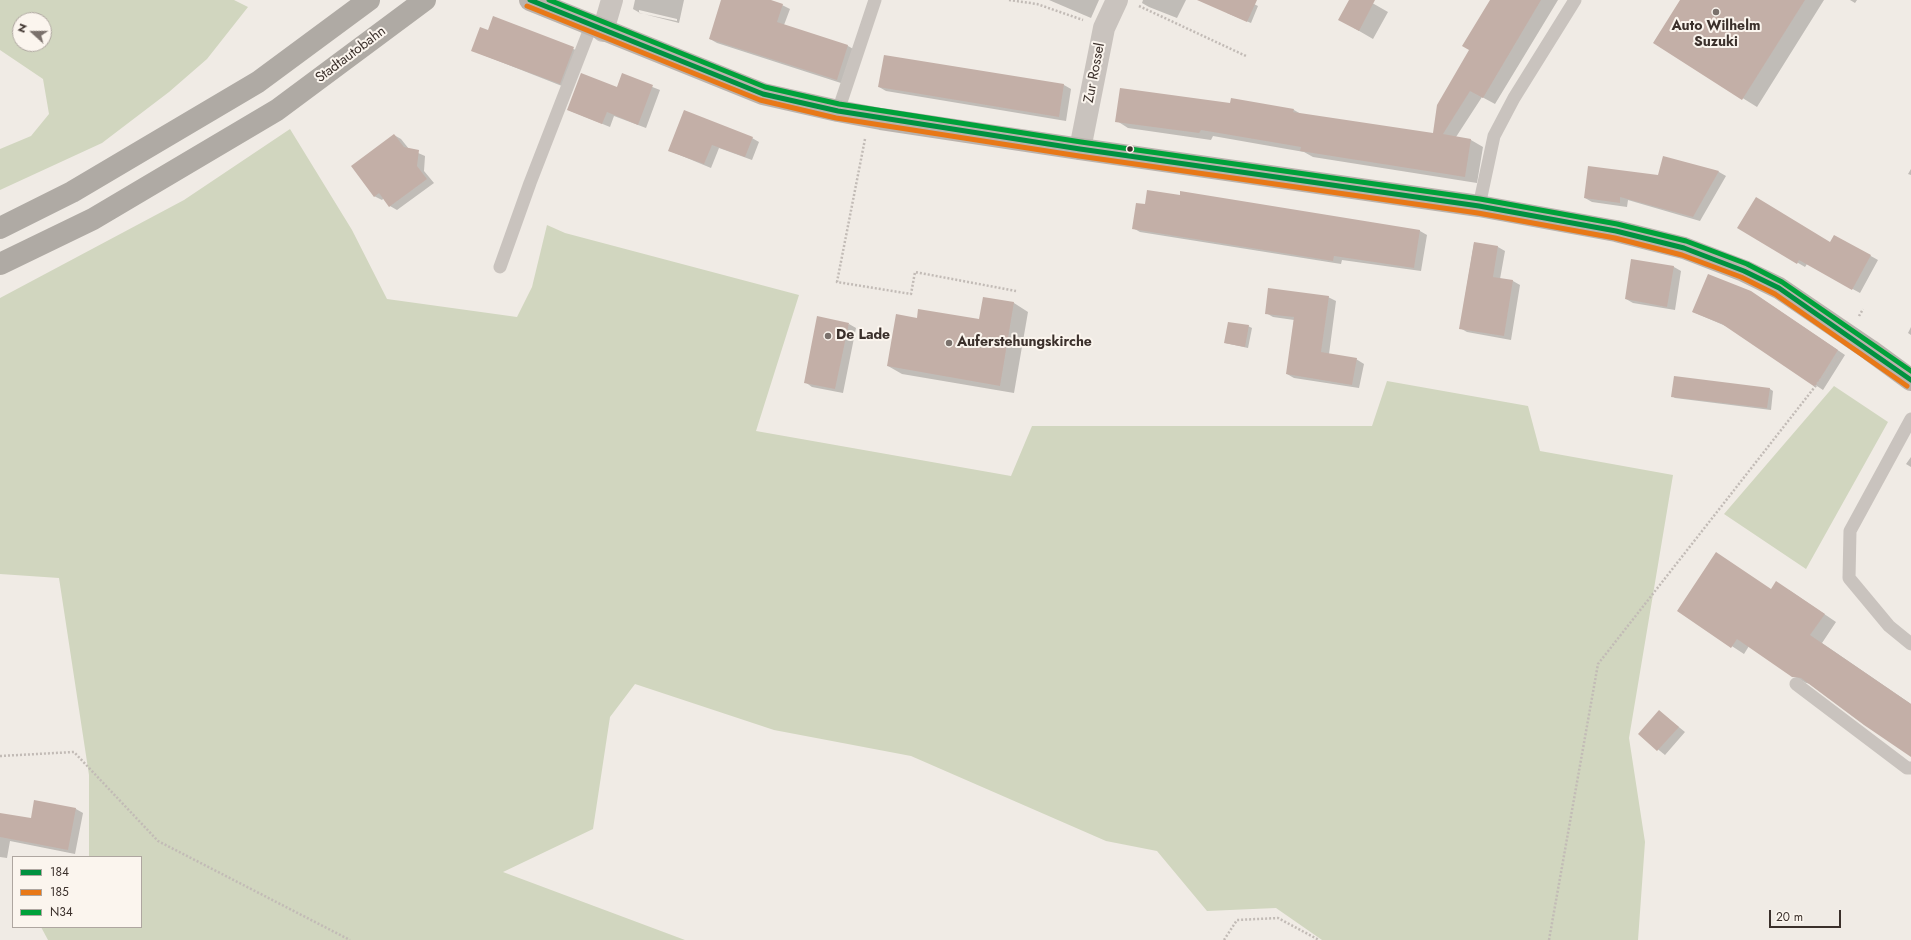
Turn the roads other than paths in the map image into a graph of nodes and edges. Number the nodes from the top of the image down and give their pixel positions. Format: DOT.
graph roads {
  1 [pos="369,0"];
  2 [pos="425,0"];
  3 [pos="530,0"];
  4 [pos="612,0"];
  5 [pos="875,0"];
  6 [pos="1575,0"];
  7 [pos="1125,2"];
  8 [pos="597,29"];
  9 [pos="838,111"];
  10 [pos="1080,149"];
  11 [pos="1479,206"];
  12 [pos="0,228"];
  13 [pos="0,264"];
  14 [pos="500,267"];
  15 [pos="1911,380"];
  16 [pos="1911,419"];
  17 [pos="1911,644"];
  18 [pos="1796,684"];
  19 [pos="1911,768"];
  1 -- 12 [label="highway"];
  2 -- 13 [label="highway, Stadtautobahn"];
  3 -- 8 [label="main road"];
  4 -- 8 [label="street"];
  5 -- 9 [label="lane"];
  6 -- 11 [label="lane"];
  7 -- 10 [label="street, Zur Rossel"];
  8 -- 9 [label="main road"];
  8 -- 14 [label="lane"];
  9 -- 10 [label="main road"];
  10 -- 11 [label="main road"];
  11 -- 15 [label="main road"];
  16 -- 17 [label="lane"];
  18 -- 19 [label="lane"];
}
